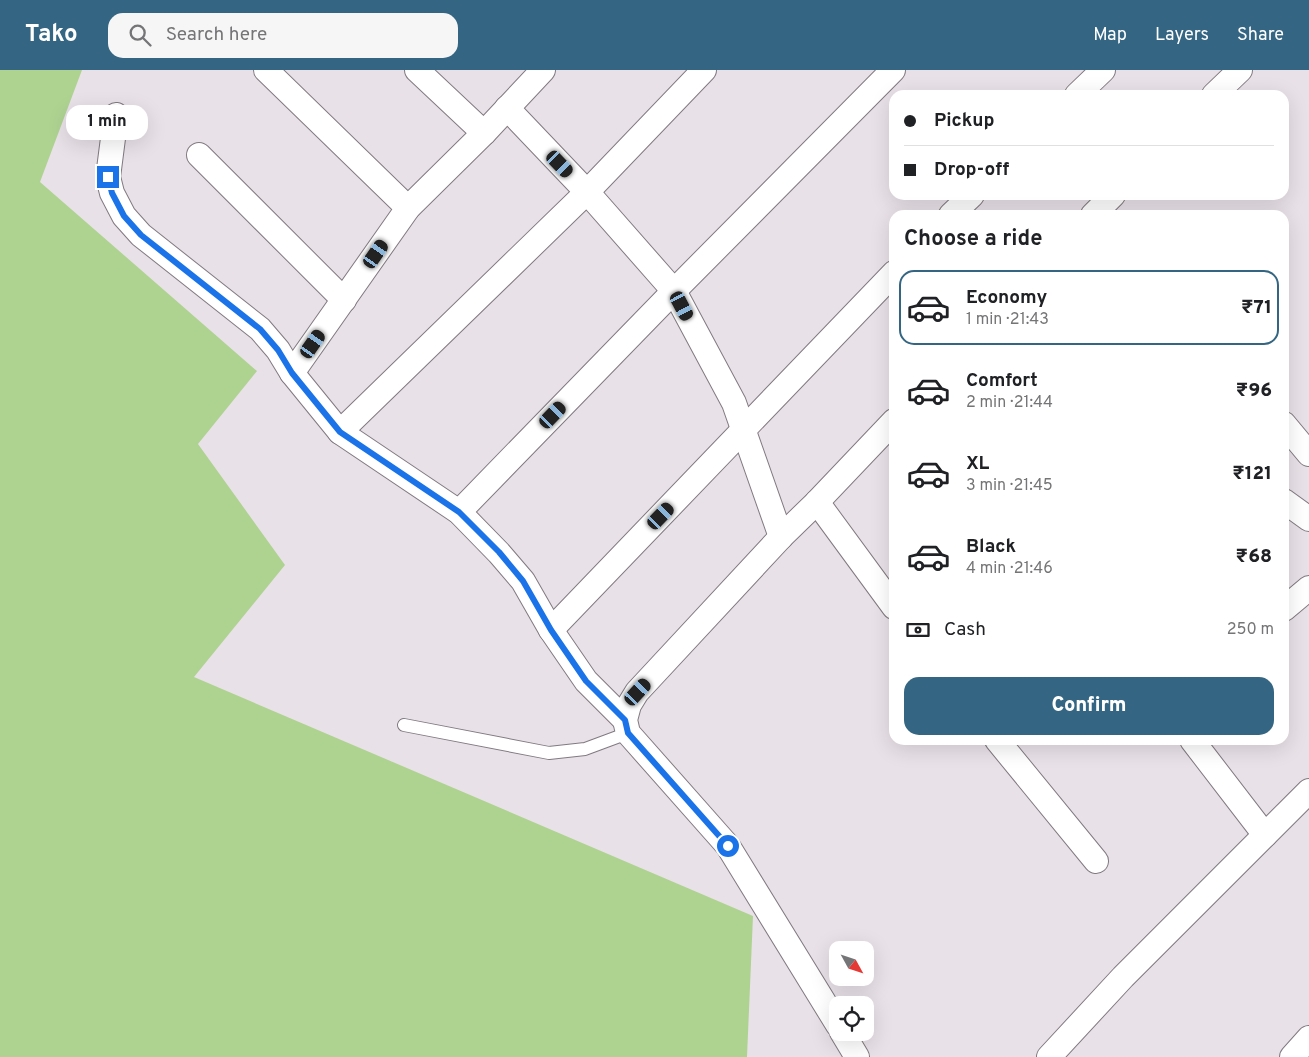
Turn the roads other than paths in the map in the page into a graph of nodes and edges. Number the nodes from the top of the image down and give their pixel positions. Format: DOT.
graph roads {
  1 [pos="266,70"];
  2 [pos="417,70"];
  3 [pos="543,70"];
  4 [pos="704,70"];
  5 [pos="893,70"];
  6 [pos="1103,70"];
  7 [pos="1240,70"];
  8 [pos="1082,90"];
  9 [pos="1219,90"];
  10 [pos="507,108"];
  11 [pos="116,115"];
  12 [pos="484,132"];
  13 [pos="199,155"];
  14 [pos="587,192"];
  15 [pos="967,200"];
  16 [pos="408,208"];
  17 [pos="957,210"];
  18 [pos="889,278"];
  19 [pos="674,290"];
  20 [pos="344,300"];
  21 [pos="292,373"];
  22 [pos="889,426"];
  23 [pos="1289,430"];
  24 [pos="743,431"];
  25 [pos="340,432"];
  26 [pos="1309,454"];
  27 [pos="817,502"];
  28 [pos="1289,505"];
  29 [pos="459,512"];
  30 [pos="1309,519"];
  31 [pos="781,537"];
  32 [pos="1309,588"];
  33 [pos="889,600"];
  34 [pos="1289,605"];
  35 [pos="551,630"];
  36 [pos="404,725"];
  37 [pos="627,726"];
  38 [pos="1001,745"];
  39 [pos="1196,745"];
  40 [pos="1309,791"];
  41 [pos="1266,835"];
  42 [pos="1096,861"];
  43 [pos="829,1010"];
  44 [pos="1309,1038"];
  45 [pos="847,1041"];
  46 [pos="857,1057"];
  47 [pos="1049,1057"];
  48 [pos="1292,1057"];
  1 -- 16 [label="street"];
  2 -- 12 [label="street"];
  3 -- 10 [label="street"];
  4 -- 14 [label="street"];
  5 -- 19 [label="street"];
  6 -- 8 [label="street"];
  7 -- 9 [label="street"];
  10 -- 12 [label="street"];
  10 -- 14 [label="street"];
  11 -- 21 [label="street"];
  12 -- 16 [label="street"];
  13 -- 20 [label="street"];
  14 -- 19 [label="street"];
  14 -- 25 [label="street"];
  15 -- 17 [label="street"];
  16 -- 20 [label="street"];
  18 -- 24 [label="street"];
  19 -- 24 [label="street"];
  19 -- 29 [label="street"];
  20 -- 21 [label="street"];
  21 -- 25 [label="street"];
  22 -- 27 [label="street"];
  23 -- 26 [label="street"];
  24 -- 31 [label="street"];
  24 -- 35 [label="street"];
  25 -- 29 [label="street"];
  27 -- 31 [label="street"];
  27 -- 33 [label="street"];
  28 -- 30 [label="street"];
  29 -- 35 [label="street"];
  31 -- 37 [label="street"];
  32 -- 34 [label="street"];
  35 -- 37 [label="street"];
  36 -- 37 [label="lane"];
  37 -- 43 [label="street"];
  38 -- 42 [label="street"];
  39 -- 41 [label="street"];
  40 -- 41 [label="street"];
  41 -- 47 [label="street"];
  44 -- 48 [label="street"];
  45 -- 46 [label="street"];
}
